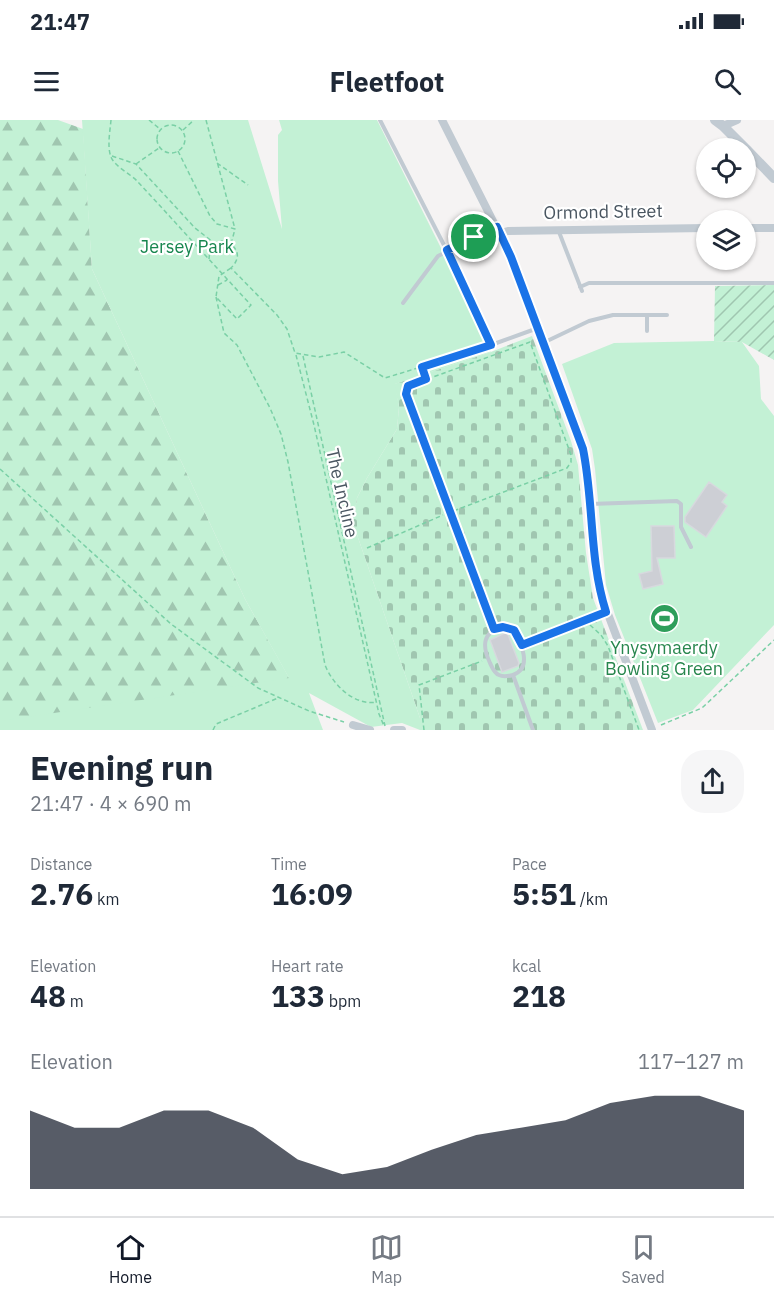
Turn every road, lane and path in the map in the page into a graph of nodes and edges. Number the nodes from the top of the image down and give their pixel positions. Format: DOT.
graph roads {
  1 [pos="111,120"];
  2 [pos="149,120"];
  3 [pos="194,120"];
  4 [pos="206,120"];
  5 [pos="380,120"];
  6 [pos="442,120"];
  7 [pos="737,120"];
  8 [pos="719,123"];
  9 [pos="161,129"];
  10 [pos="182,130"];
  11 [pos="734,138"];
  12 [pos="159,147"];
  13 [pos="178,151"];
  14 [pos="110,156"];
  15 [pos="756,160"];
  16 [pos="136,164"];
  17 [pos="217,164"];
  18 [pos="774,178"];
  19 [pos="248,185"];
  20 [pos="696,228"];
  21 [pos="756,228"];
  22 [pos="774,228"];
  23 [pos="235,229"];
  24 [pos="557,229"];
  25 [pos="499,230"];
  26 [pos="214,243"];
  27 [pos="231,244"];
  28 [pos="447,250"];
  29 [pos="210,260"];
  30 [pos="231,268"];
  31 [pos="221,273"];
  32 [pos="228,280"];
  33 [pos="774,283"];
  34 [pos="217,286"];
  35 [pos="216,297"];
  36 [pos="403,303"];
  37 [pos="647,315"];
  38 [pos="667,315"];
  39 [pos="538,328"];
  40 [pos="647,331"];
  41 [pos="544,342"];
  42 [pos="491,345"];
  43 [pos="295,353"];
  44 [pos="303,355"];
  45 [pos="422,367"];
  46 [pos="426,379"];
  47 [pos="406,394"];
  48 [pos="0,470"];
  49 [pos="590,504"];
  50 [pos="450,512"];
  51 [pos="691,547"];
  52 [pos="367,548"];
  53 [pos="606,612"];
  54 [pos="584,622"];
  55 [pos="494,629"];
  56 [pos="774,640"];
  57 [pos="522,645"];
  58 [pos="488,658"];
  59 [pos="513,675"];
  60 [pos="278,697"];
  61 [pos="376,702"];
  62 [pos="356,727"];
  63 [pos="652,729"];
  64 [pos="213,730"];
  65 [pos="370,730"];
  66 [pos="394,730"];
  67 [pos="402,730"];
  68 [pos="424,730"];
  69 [pos="533,730"];
  70 [pos="639,730"];
  1 -- 14 [label="path"];
  2 -- 9 [label="path"];
  3 -- 10 [label="path"];
  4 -- 17 [label="path"];
  5 -- 28 [label="lane"];
  6 -- 25 [label="street"];
  7 -- 8 [label="street"];
  8 -- 11 [label="street"];
  9 -- 10 [label="path"];
  9 -- 12 [label="path"];
  10 -- 13 [label="path"];
  12 -- 13 [label="path"];
  12 -- 16 [label="path"];
  13 -- 23 [label="path"];
  14 -- 16 [label="path"];
  14 -- 29 [label="path"];
  15 -- 18 [label="street"];
  16 -- 26 [label="path"];
  17 -- 19 [label="path"];
  17 -- 23 [label="path"];
  20 -- 24 [label="street, Ormond Street"];
  21 -- 22 [label="street"];
  23 -- 27 [label="path"];
  24 -- 25 [label="street, Ormond Street"];
  24 -- 33 [label="lane"];
  25 -- 28 [label="lane, Ormond Street"];
  25 -- 39 [label="street"];
  26 -- 27 [label="path"];
  26 -- 29 [label="path"];
  27 -- 30 [label="path"];
  28 -- 36 [label="lane"];
  28 -- 42 [label="lane"];
  29 -- 31 [label="path"];
  30 -- 31 [label="path"];
  30 -- 43 [label="path, The Incline"];
  31 -- 32 [label="path"];
  31 -- 34 [label="path"];
  32 -- 34 [label="path"];
  32 -- 35 [label="path"];
  34 -- 35 [label="path"];
  35 -- 61 [label="path"];
  37 -- 38 [label="lane"];
  37 -- 40 [label="lane"];
  37 -- 41 [label="lane"];
  39 -- 41 [label="street"];
  39 -- 42 [label="lane"];
  41 -- 49 [label="street"];
  42 -- 45 [label="path"];
  43 -- 44 [label="path"];
  43 -- 61 [label="path, The Incline"];
  44 -- 45 [label="path"];
  44 -- 61 [label="path, The Incline"];
  45 -- 46 [label="path"];
  46 -- 47 [label="path"];
  46 -- 50 [label="path"];
  47 -- 50 [label="lane"];
  48 -- 60 [label="path"];
  49 -- 51 [label="lane"];
  49 -- 53 [label="street"];
  50 -- 52 [label="path"];
  50 -- 55 [label="lane"];
  53 -- 54 [label="lane"];
  53 -- 63 [label="street"];
  54 -- 57 [label="lane"];
  54 -- 70 [label="path"];
  55 -- 57 [label="lane"];
  55 -- 58 [label="lane"];
  56 -- 63 [label="path"];
  57 -- 59 [label="lane"];
  58 -- 59 [label="lane"];
  58 -- 68 [label="path"];
  59 -- 69 [label="lane"];
  60 -- 62 [label="path"];
  60 -- 64 [label="path"];
  62 -- 65 [label="street"];
  66 -- 67 [label="street"];
}
